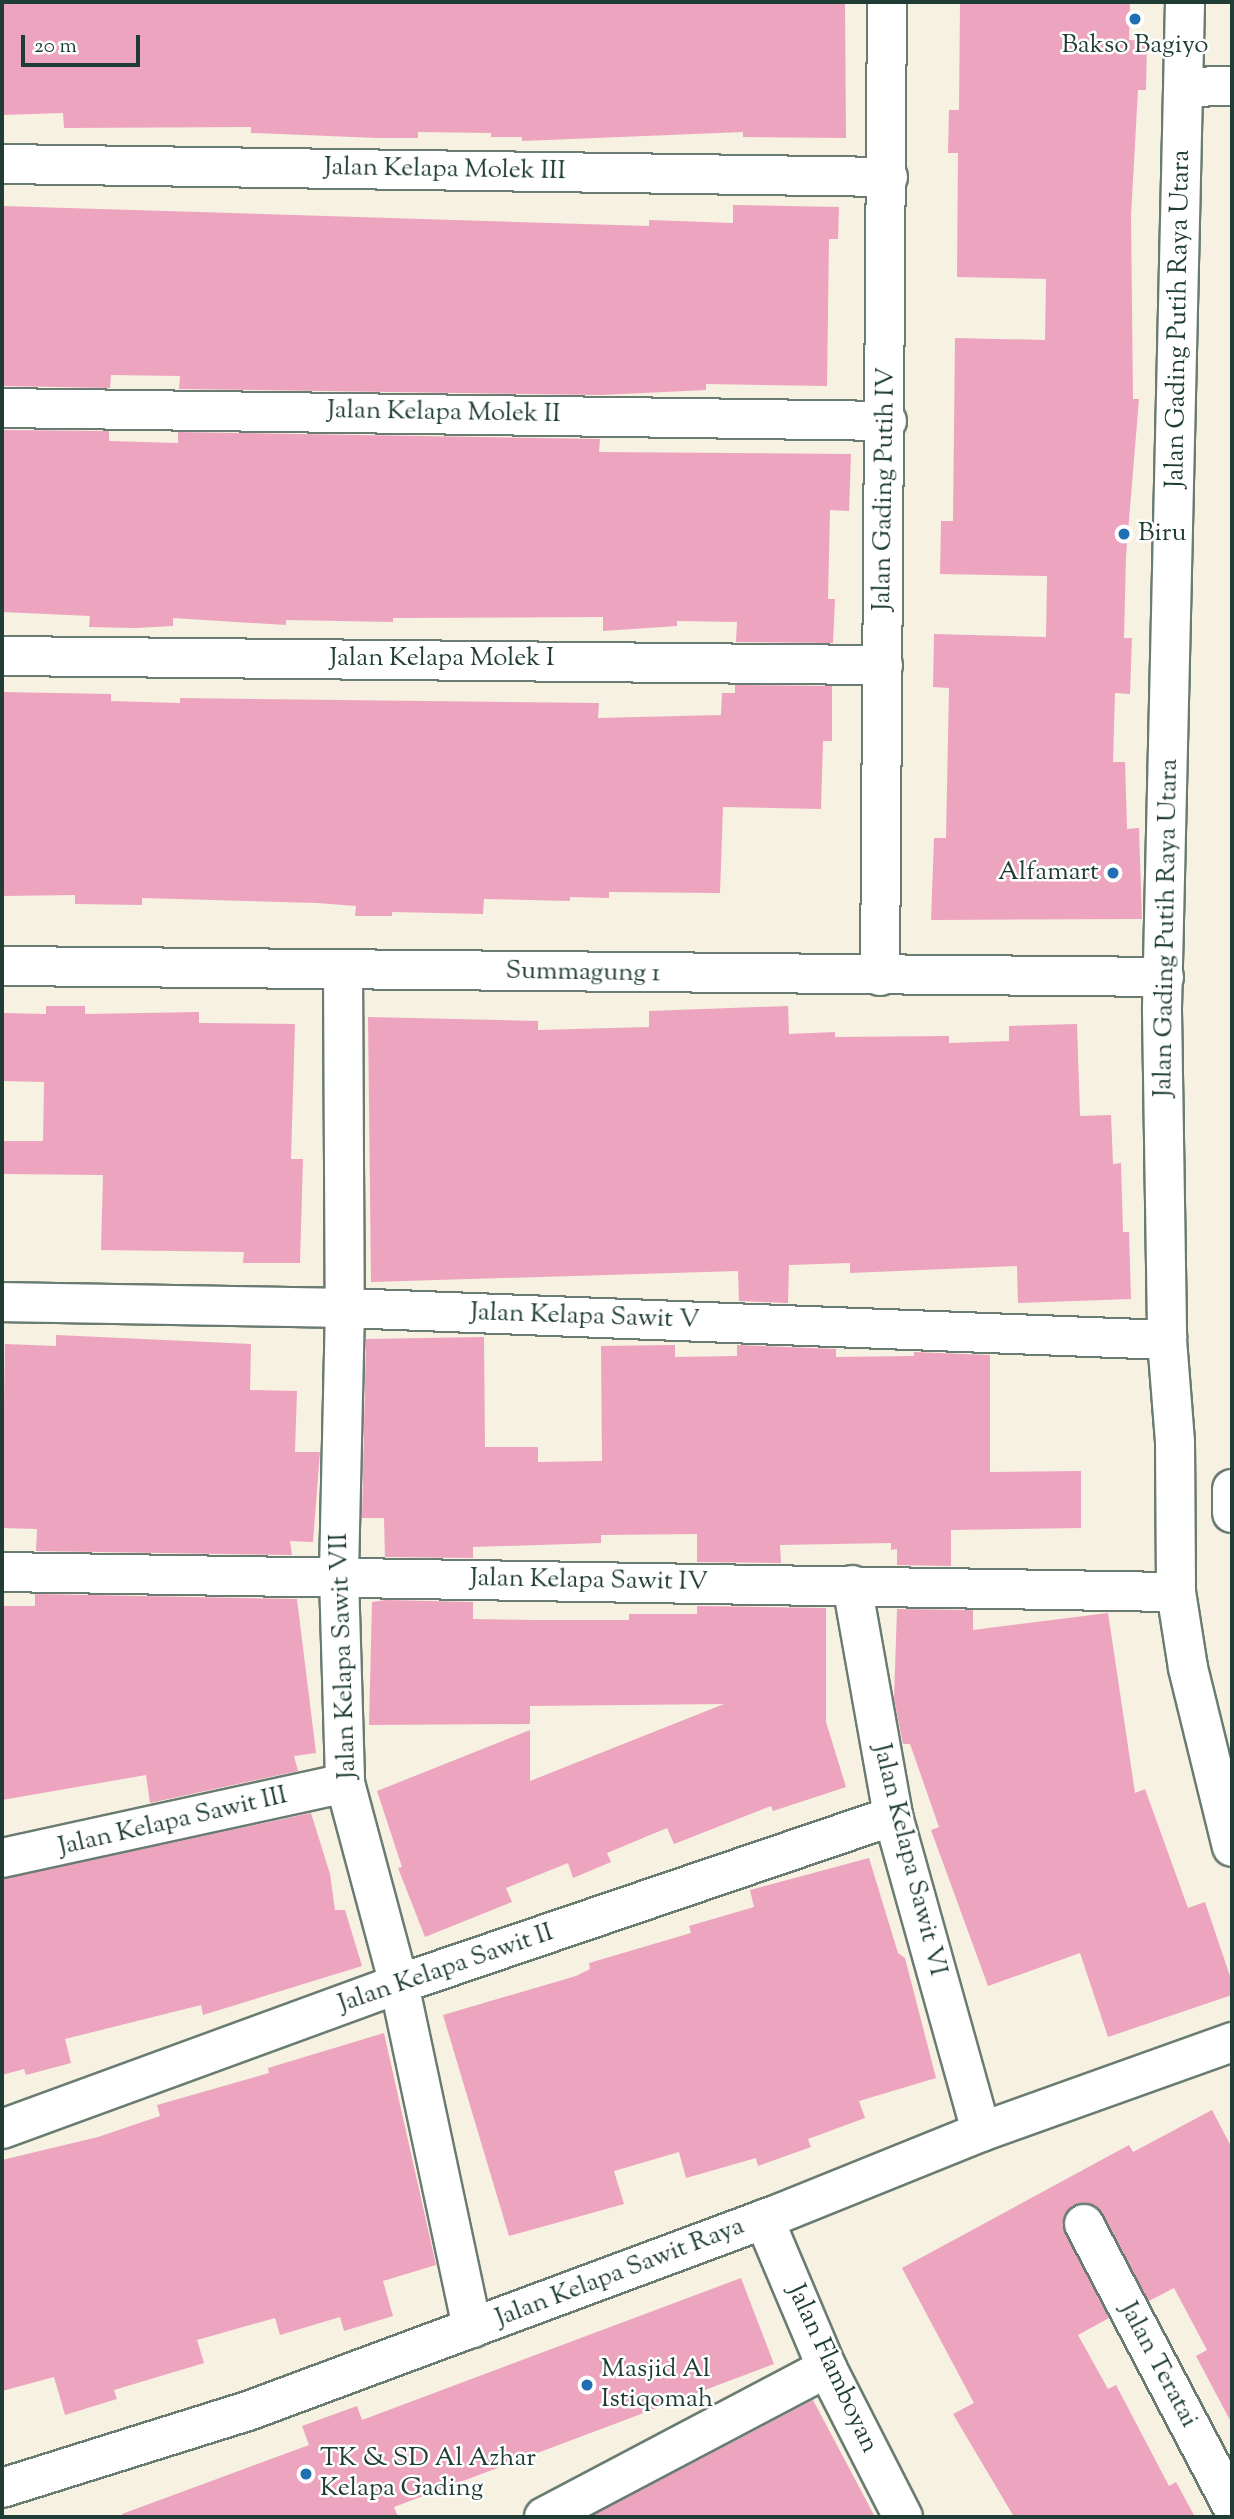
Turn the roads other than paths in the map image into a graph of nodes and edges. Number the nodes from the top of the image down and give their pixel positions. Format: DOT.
graph roads {
  1 [pos="887,2"];
  2 [pos="1185,2"];
  3 [pos="1204,87"];
  4 [pos="2,164"];
  5 [pos="888,177"];
  6 [pos="2,408"];
  7 [pos="887,421"];
  8 [pos="2,656"];
  9 [pos="883,665"];
  10 [pos="2,966"];
  11 [pos="343,971"];
  12 [pos="880,976"];
  13 [pos="1164,977"];
  14 [pos="2,1302"];
  15 [pos="345,1308"];
  16 [pos="1167,1340"];
  17 [pos="1232,1489"];
  18 [pos="1232,1513"];
  19 [pos="2,1572"];
  20 [pos="339,1577"];
  21 [pos="852,1585"];
  22 [pos="1176,1592"];
  23 [pos="345,1783"];
  24 [pos="893,1816"];
  25 [pos="1232,1847"];
  26 [pos="2,1858"];
  27 [pos="399,1984"];
  28 [pos="1232,2042"];
  29 [pos="2,2129"];
  30 [pos="981,2132"];
  31 [pos="764,2219"];
  32 [pos="1084,2224"];
  33 [pos="472,2328"];
  34 [pos="827,2368"];
  35 [pos="10,2497"];
  36 [pos="1232,2506"];
  37 [pos="544,2517"];
  38 [pos="903,2517"];
  1 -- 5 [label="street, Jalan Gading Putih IV"];
  2 -- 3 [label="street, Jalan Gading Putih Raya Utara"];
  3 -- 13 [label="street, Jalan Gading Putih Raya Utara"];
  4 -- 5 [label="street, Jalan Kelapa Molek III"];
  5 -- 7 [label="street, Jalan Gading Putih IV"];
  6 -- 7 [label="street, Jalan Kelapa Molek II"];
  7 -- 9 [label="street, Jalan Gading Putih IV"];
  8 -- 9 [label="street, Jalan Kelapa Molek I"];
  9 -- 12 [label="street, Jalan Gading Putih IV"];
  10 -- 11 [label="street, Summagung 1"];
  11 -- 12 [label="street, Summagung 1"];
  11 -- 15 [label="street, Jalan Kelapa Sawit VII"];
  12 -- 13 [label="street, Summagung 1"];
  13 -- 16 [label="street, Jalan Gading Putih Raya Utara"];
  14 -- 15 [label="street, Jalan Kelapa Sawit V"];
  15 -- 16 [label="street, Jalan Kelapa Sawit V"];
  15 -- 20 [label="street, Jalan Kelapa Sawit VII"];
  16 -- 22 [label="street, Jalan Gading Putih Raya Utara"];
  17 -- 18 [label="street"];
  19 -- 20 [label="street, Jalan Kelapa Sawit IV"];
  20 -- 21 [label="street, Jalan Kelapa Sawit IV"];
  20 -- 23 [label="street, Jalan Kelapa Sawit VII"];
  21 -- 22 [label="street, Jalan Kelapa Sawit IV"];
  21 -- 24 [label="street, Jalan Kelapa Sawit VI"];
  22 -- 25 [label="street, Jalan Gading Putih Raya Utara"];
  23 -- 26 [label="street, Jalan Kelapa Sawit III"];
  23 -- 27 [label="street, Jalan Kelapa Sawit VII"];
  24 -- 27 [label="street, Jalan Kelapa Sawit II"];
  24 -- 30 [label="street, Jalan Kelapa Sawit VI"];
  27 -- 29 [label="street, Jalan Kelapa Sawit II"];
  27 -- 33 [label="street, Jalan Kelapa Sawit VII"];
  28 -- 30 [label="street, Jalan Kelapa Sawit Raya"];
  30 -- 31 [label="street, Jalan Kelapa Sawit Raya"];
  31 -- 33 [label="street, Jalan Kelapa Sawit Raya"];
  31 -- 34 [label="street, Jalan Flamboyan"];
  32 -- 36 [label="street, Jalan Teratai"];
  33 -- 35 [label="street, Jalan Kelapa Sawit Raya"];
  34 -- 37 [label="street"];
  34 -- 38 [label="street, Jalan Flamboyan"];
}
